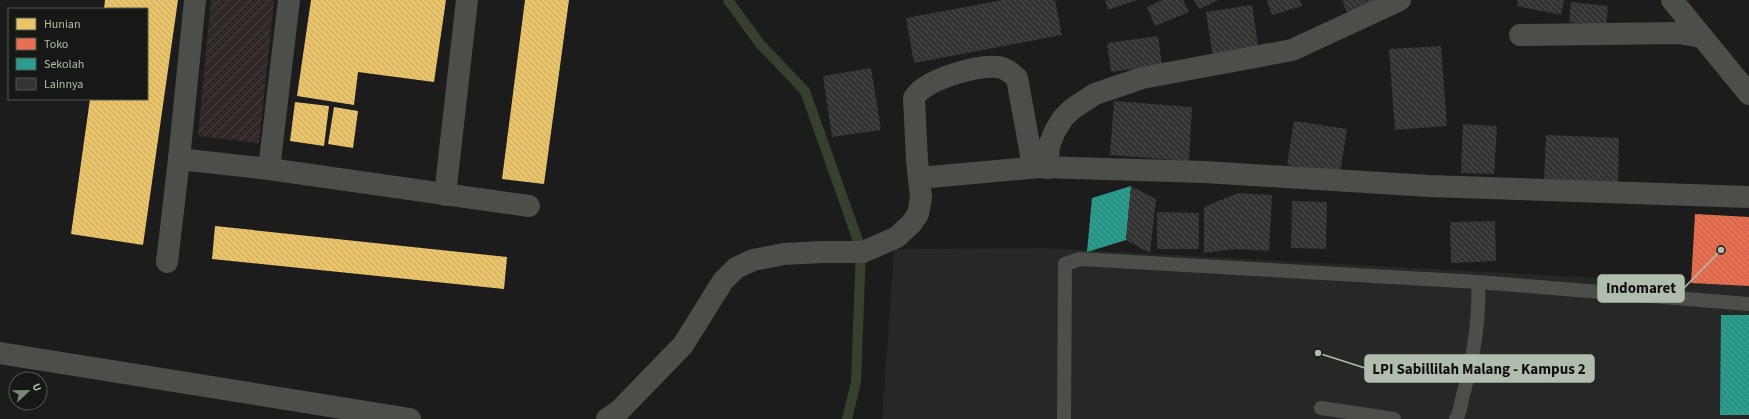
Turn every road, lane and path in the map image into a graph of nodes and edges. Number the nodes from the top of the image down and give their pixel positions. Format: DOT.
graph roads {
  1 [pos="195,0"];
  2 [pos="289,0"];
  3 [pos="467,0"];
  4 [pos="1400,0"];
  5 [pos="1672,0"];
  6 [pos="1520,35"];
  7 [pos="1702,37"];
  8 [pos="1749,94"];
  9 [pos="179,159"];
  10 [pos="1043,168"];
  11 [pos="269,169"];
  12 [pos="919,178"];
  13 [pos="445,195"];
  14 [pos="1749,197"];
  15 [pos="529,206"];
  16 [pos="167,262"];
  17 [pos="1478,282"];
  18 [pos="1749,304"];
  19 [pos="0,353"];
  20 [pos="1321,408"];
  21 [pos="410,419"];
  22 [pos="607,419"];
  23 [pos="1064,419"];
  24 [pos="1394,419"];
  25 [pos="1456,419"];
  1 -- 9 [label="street"];
  2 -- 11 [label="street"];
  3 -- 13 [label="street"];
  4 -- 10 [label="street"];
  5 -- 7 [label="street"];
  6 -- 7 [label="street"];
  7 -- 8 [label="street"];
  9 -- 11 [label="street"];
  9 -- 16 [label="street"];
  10 -- 12 [label="street"];
  10 -- 12 [label="street"];
  10 -- 14 [label="street"];
  11 -- 13 [label="street"];
  12 -- 22 [label="street"];
  13 -- 15 [label="street"];
  17 -- 18 [label="lane"];
  17 -- 23 [label="lane"];
  17 -- 25 [label="lane"];
  19 -- 21 [label="street"];
  20 -- 24 [label="lane"];
}
